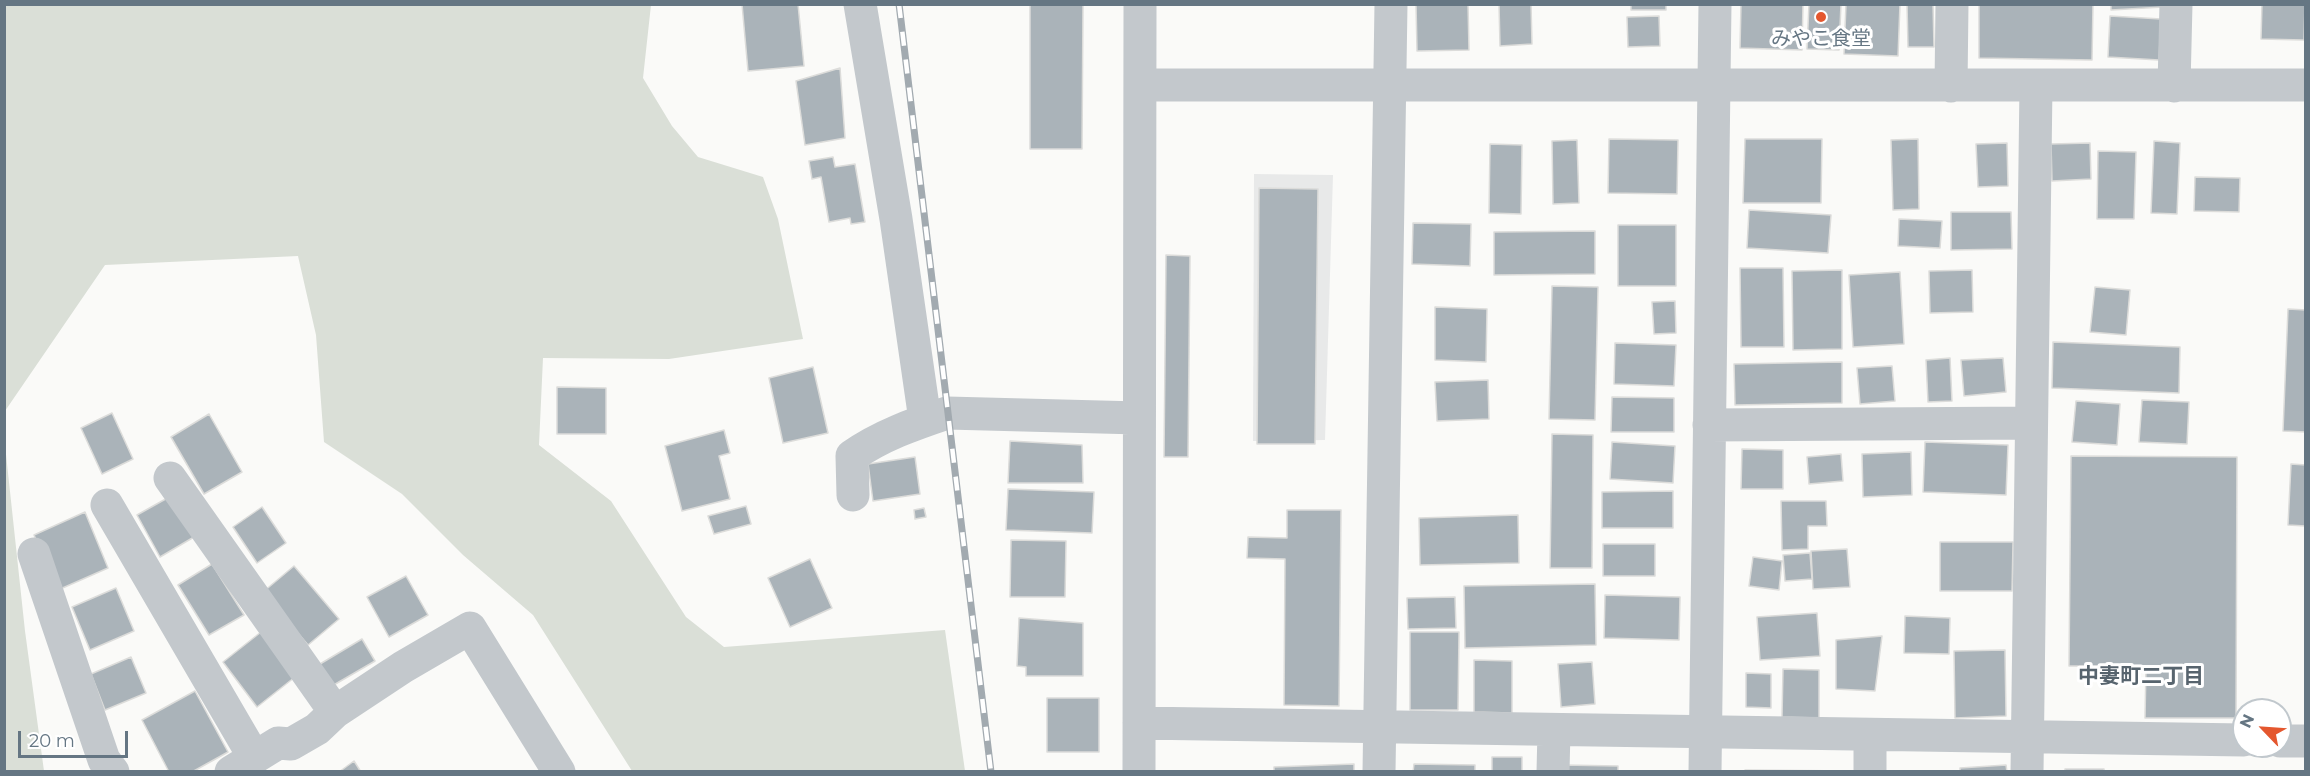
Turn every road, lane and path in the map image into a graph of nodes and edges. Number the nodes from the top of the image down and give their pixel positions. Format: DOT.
graph roads {
  1 [pos="860,4"];
  2 [pos="1140,4"];
  3 [pos="1391,4"];
  4 [pos="1715,4"];
  5 [pos="1952,4"];
  6 [pos="2176,4"];
  7 [pos="1390,85"];
  8 [pos="1714,85"];
  9 [pos="2036,85"];
  10 [pos="2306,85"];
  11 [pos="1140,86"];
  12 [pos="1951,86"];
  13 [pos="2174,86"];
  14 [pos="1139,417"];
  15 [pos="925,420"];
  16 [pos="2031,423"];
  17 [pos="1709,425"];
  18 [pos="170,478"];
  19 [pos="854,495"];
  20 [pos="107,505"];
  21 [pos="34,554"];
  22 [pos="335,712"];
  23 [pos="1139,723"];
  24 [pos="1380,727"];
  25 [pos="1554,730"];
  26 [pos="1704,732"];
  27 [pos="1870,735"];
  28 [pos="2026,737"];
  29 [pos="2232,740"];
  30 [pos="243,764"];
  31 [pos="113,771"];
  32 [pos="559,771"];
  33 [pos="1139,771"];
  34 [pos="1379,771"];
  35 [pos="1553,771"];
  36 [pos="1705,771"];
  37 [pos="1870,771"];
  38 [pos="2027,771"];
  1 -- 15 [label="street"];
  2 -- 11 [label="street"];
  3 -- 7 [label="street"];
  4 -- 8 [label="street"];
  5 -- 12 [label="street"];
  6 -- 13 [label="street"];
  7 -- 8 [label="street"];
  7 -- 11 [label="street"];
  7 -- 24 [label="street"];
  8 -- 12 [label="street"];
  8 -- 17 [label="street"];
  9 -- 12 [label="street"];
  9 -- 13 [label="street"];
  9 -- 16 [label="street"];
  10 -- 13 [label="street"];
  11 -- 14 [label="street"];
  14 -- 15 [label="street"];
  14 -- 23 [label="street"];
  15 -- 19 [label="street"];
  16 -- 17 [label="street"];
  16 -- 28 [label="street"];
  17 -- 26 [label="street"];
  18 -- 22 [label="street"];
  20 -- 30 [label="street"];
  21 -- 31 [label="street"];
  22 -- 30 [label="street"];
  22 -- 32 [label="street"];
  23 -- 24 [label="street"];
  23 -- 33 [label="street"];
  24 -- 25 [label="street"];
  24 -- 34 [label="street"];
  25 -- 26 [label="street"];
  25 -- 35 [label="street"];
  26 -- 27 [label="street"];
  26 -- 36 [label="street"];
  27 -- 28 [label="street"];
  27 -- 37 [label="street"];
  28 -- 29 [label="street"];
  28 -- 38 [label="street"];
}
